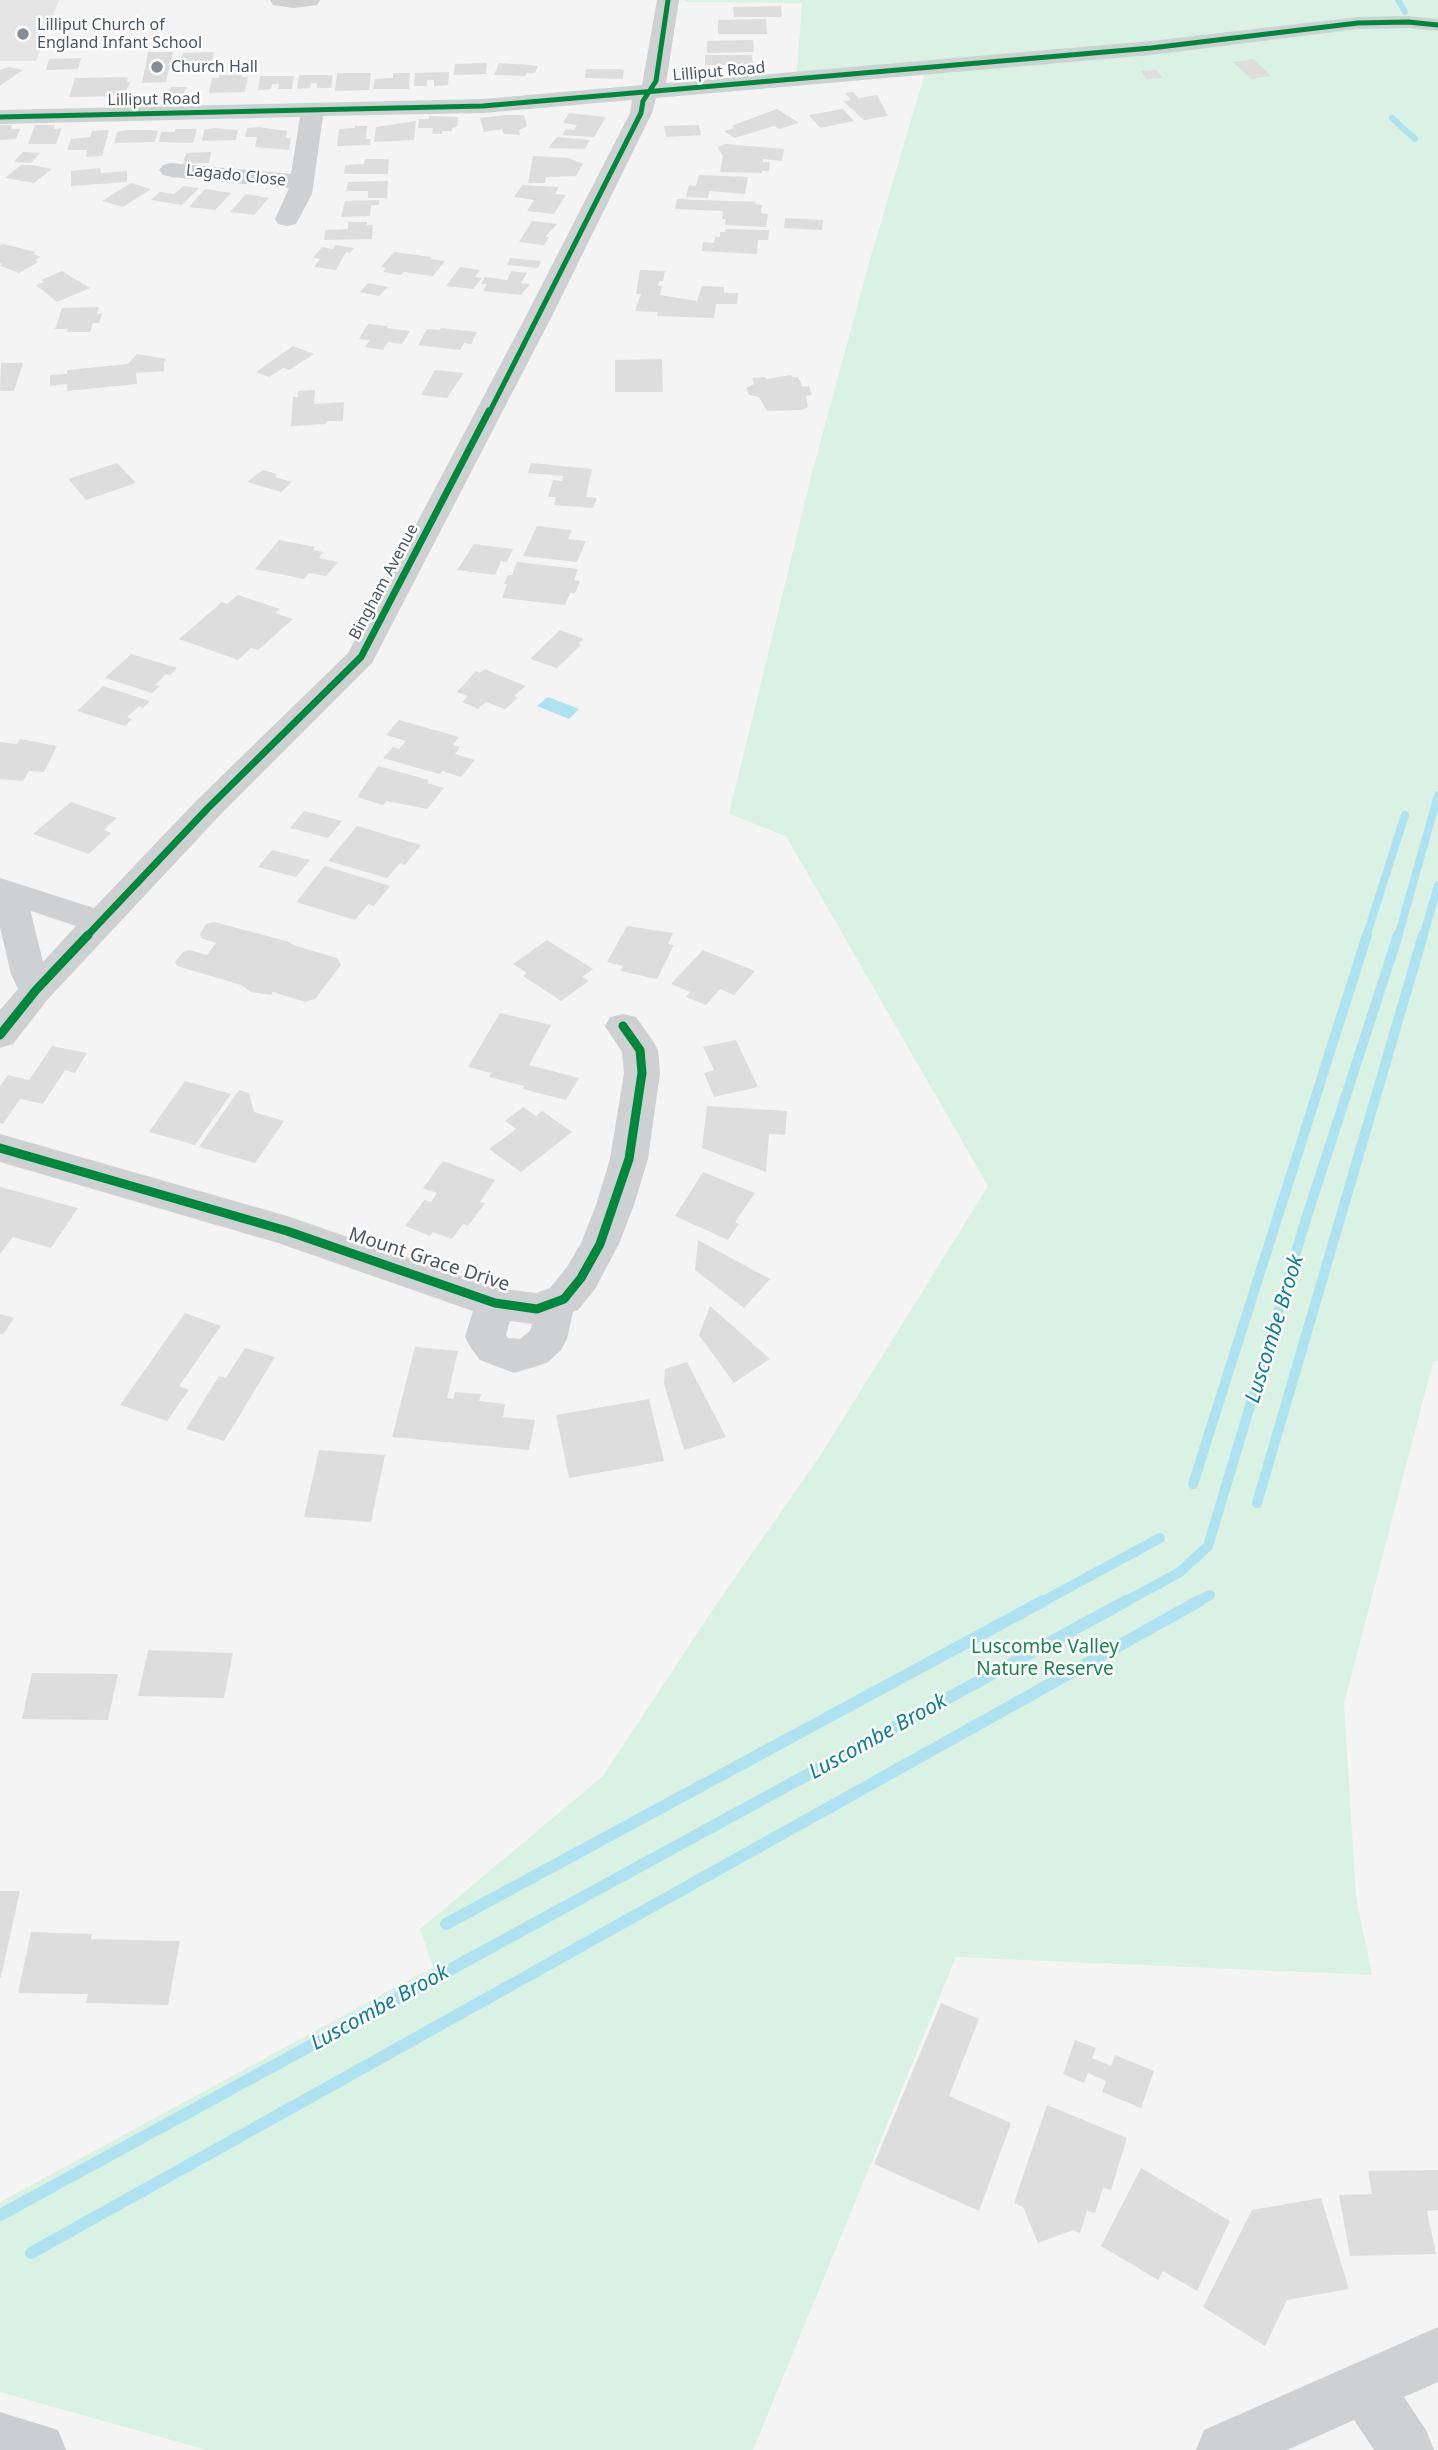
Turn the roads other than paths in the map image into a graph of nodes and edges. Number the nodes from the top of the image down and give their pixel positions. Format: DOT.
graph roads {
  1 [pos="281,0"];
  2 [pos="309,0"];
  3 [pos="668,0"];
  4 [pos="1438,25"];
  5 [pos="648,92"];
  6 [pos="312,111"];
  7 [pos="0,117"];
  8 [pos="171,170"];
  9 [pos="301,182"];
  10 [pos="287,219"];
  11 [pos="8,892"];
  12 [pos="100,922"];
  13 [pos="36,990"];
  14 [pos="624,1026"];
  15 [pos="0,1035"];
  16 [pos="0,1148"];
  17 [pos="1438,2354"];
  18 [pos="1366,2388"];
  19 [pos="0,2440"];
  20 [pos="38,2450"];
  21 [pos="1224,2450"];
  22 [pos="1406,2450"];
  1 -- 2 [label="street"];
  3 -- 5 [label="street, Bingham Avenue"];
  4 -- 5 [label="street, Lilliput Road"];
  5 -- 6 [label="street, Lilliput Road"];
  5 -- 12 [label="street, Bingham Avenue"];
  6 -- 7 [label="street, Lilliput Road"];
  6 -- 9 [label="street, Lagado Close"];
  8 -- 9 [label="street, Lagado Close"];
  9 -- 10 [label="street, Lagado Close"];
  11 -- 12 [label="street"];
  11 -- 13 [label="street"];
  12 -- 13 [label="street, Bingham Avenue"];
  13 -- 15 [label="street, Bingham Avenue"];
  14 -- 16 [label="street, Mount Grace Drive"];
  17 -- 18 [label="street"];
  18 -- 21 [label="street"];
  18 -- 22 [label="street"];
  19 -- 20 [label="main road"];
}
